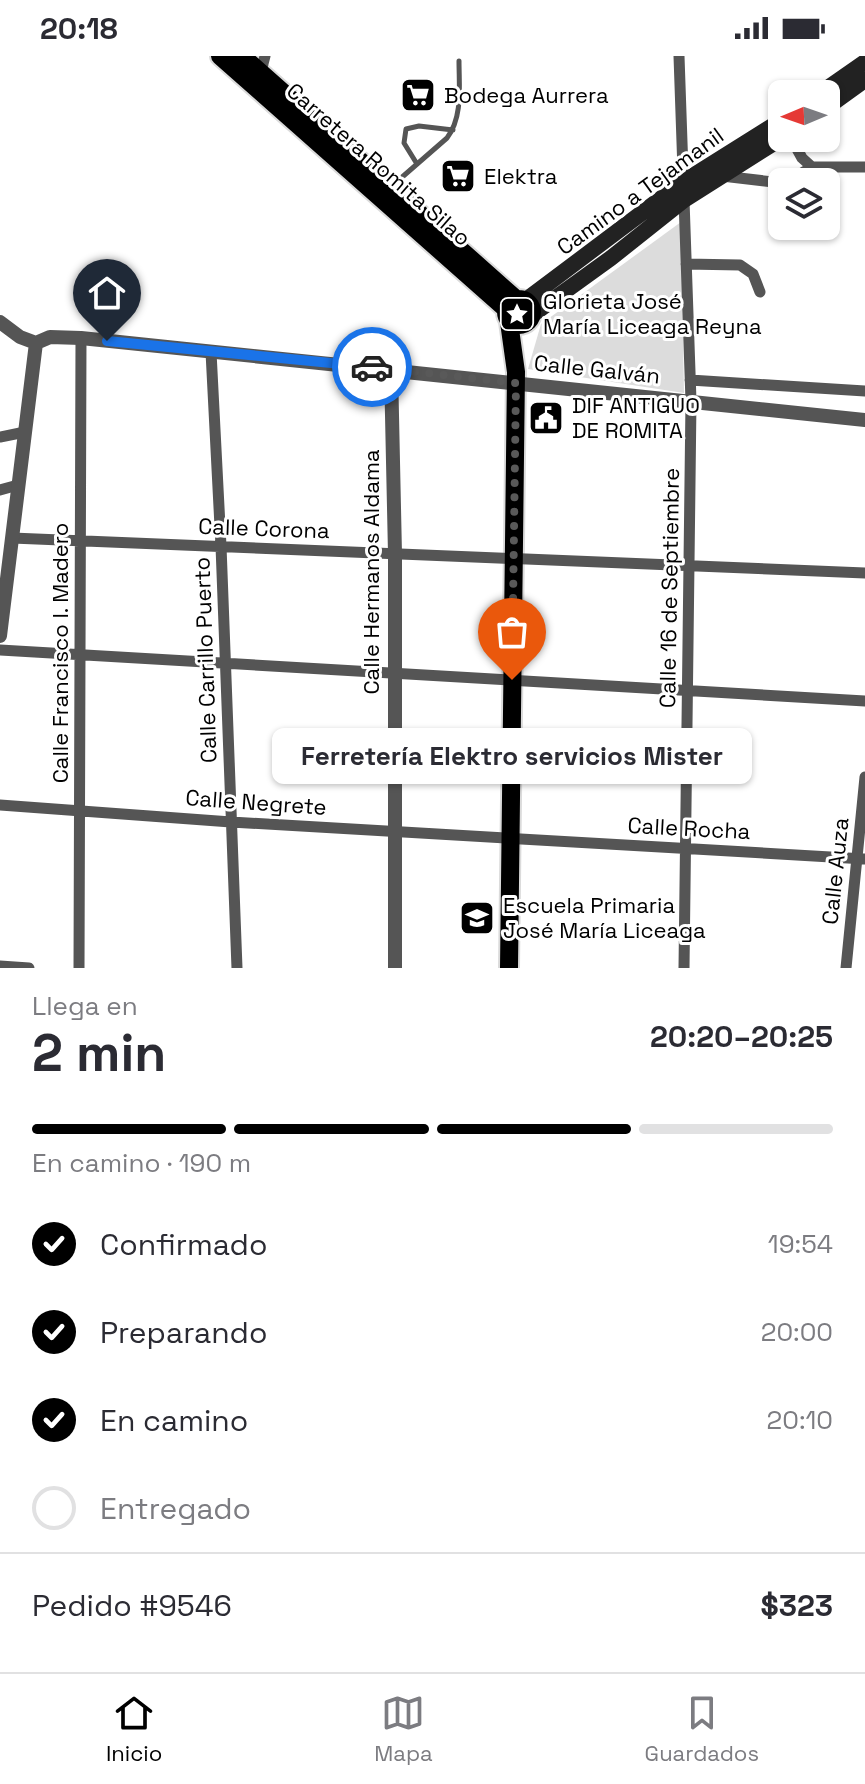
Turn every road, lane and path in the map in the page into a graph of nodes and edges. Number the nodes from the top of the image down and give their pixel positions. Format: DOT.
graph roads {
  1 [pos="220,56"];
  2 [pos="242,56"];
  3 [pos="679,56"];
  4 [pos="459,61"];
  5 [pos="865,62"];
  6 [pos="260,71"];
  7 [pos="839,80"];
  8 [pos="865,80"];
  9 [pos="840,98"];
  10 [pos="768,129"];
  11 [pos="453,130"];
  12 [pos="768,147"];
  13 [pos="799,152"];
  14 [pos="417,164"];
  15 [pos="812,167"];
  16 [pos="865,167"];
  17 [pos="722,176"];
  18 [pos="768,181"];
  19 [pos="683,182"];
  20 [pos="386,191"];
  21 [pos="684,200"];
  22 [pos="686,264"];
  23 [pos="760,292"];
  24 [pos="520,310"];
  25 [pos="0,322"];
  26 [pos="81,338"];
  27 [pos="36,343"];
  28 [pos="211,352"];
  29 [pos="391,369"];
  30 [pos="516,378"];
  31 [pos="690,380"];
  32 [pos="865,391"];
  33 [pos="691,401"];
  34 [pos="865,420"];
  35 [pos="25,432"];
  36 [pos="0,437"];
  37 [pos="18,485"];
  38 [pos="0,490"];
  39 [pos="12,538"];
  40 [pos="81,541"];
  41 [pos="221,546"];
  42 [pos="395,554"];
  43 [pos="514,558"];
  44 [pos="689,566"];
  45 [pos="865,573"];
  46 [pos="0,636"];
  47 [pos="0,650"];
  48 [pos="81,655"];
  49 [pos="226,665"];
  50 [pos="394,674"];
  51 [pos="512,680"];
  52 [pos="687,688"];
  53 [pos="865,701"];
  54 [pos="865,777"];
  55 [pos="0,805"];
  56 [pos="80,810"];
  57 [pos="231,822"];
  58 [pos="394,831"];
  59 [pos="511,837"];
  60 [pos="687,848"];
  61 [pos="861,858"];
  62 [pos="0,966"];
  63 [pos="29,968"];
  64 [pos="79,968"];
  65 [pos="237,968"];
  66 [pos="395,968"];
  67 [pos="509,968"];
  68 [pos="684,968"];
  69 [pos="846,968"];
  1 -- 6 [label="main road, Carretera Romita Silao"];
  2 -- 6 [label="main road, Carretera Romita Silao"];
  3 -- 19 [label="street, Calle 16 de Septiembre"];
  4 -- 11 [label="lane"];
  5 -- 7 [label="main road"];
  6 -- 20 [label="main road, Carretera Romita Silao"];
  8 -- 9 [label="main road"];
  10 -- 19 [label="main road, Camino a Tejamanil"];
  11 -- 14 [label="lane"];
  11 -- 14 [label="lane"];
  12 -- 17 [label="main road, Camino a Tejamanil"];
  13 -- 15 [label="street"];
  14 -- 20 [label="lane"];
  15 -- 16 [label="street"];
  17 -- 18 [label="street"];
  17 -- 21 [label="main road, Camino a Tejamanil"];
  19 -- 21 [label="street, Calle 16 de Septiembre"];
  19 -- 24 [label="main road, Camino a Tejamanil"];
  20 -- 24 [label="main road, Carretera Romita Silao"];
  21 -- 22 [label="street, Calle 16 de Septiembre"];
  21 -- 24 [label="main road, Camino a Tejamanil"];
  22 -- 23 [label="street"];
  22 -- 31 [label="street, Calle 16 de Septiembre"];
  24 -- 30 [label="main road"];
  25 -- 27 [label="street"];
  26 -- 27 [label="street, Calle Galván"];
  26 -- 28 [label="street, Calle Galván"];
  26 -- 40 [label="street, Calle Francisco I. Madero"];
  27 -- 35 [label="street"];
  28 -- 29 [label="street, Calle Galván"];
  28 -- 41 [label="street, Calle Carrillo Puerto"];
  29 -- 30 [label="street, Calle Galván"];
  29 -- 42 [label="street, Calle Hermanos Aldama"];
  30 -- 33 [label="street, Calle Galván"];
  30 -- 43 [label="main road"];
  31 -- 32 [label="street"];
  31 -- 33 [label="street, Calle 16 de Septiembre"];
  33 -- 34 [label="street, Calle Galván"];
  33 -- 44 [label="street, Calle 16 de Septiembre"];
  35 -- 36 [label="street"];
  35 -- 37 [label="street"];
  37 -- 38 [label="street"];
  37 -- 39 [label="street"];
  39 -- 40 [label="street, Calle Corona"];
  39 -- 46 [label="street"];
  40 -- 41 [label="street, Calle Corona"];
  40 -- 48 [label="street, Calle Francisco I. Madero"];
  41 -- 42 [label="street, Calle Corona"];
  41 -- 49 [label="street, Calle Carrillo Puerto"];
  42 -- 43 [label="street, Calle Corona"];
  42 -- 50 [label="street, Calle Hermanos Aldama"];
  43 -- 44 [label="street, Calle Corona"];
  43 -- 51 [label="main road"];
  44 -- 45 [label="street, Calle Corona"];
  44 -- 52 [label="street, Calle 16 de Septiembre"];
  47 -- 48 [label="street"];
  48 -- 49 [label="street"];
  48 -- 56 [label="street, Calle Francisco I. Madero"];
  49 -- 50 [label="street"];
  49 -- 57 [label="street, Calle Carrillo Puerto"];
  50 -- 51 [label="street"];
  50 -- 58 [label="street, Calle Hermanos Aldama"];
  51 -- 52 [label="street"];
  51 -- 59 [label="main road"];
  52 -- 53 [label="street"];
  52 -- 60 [label="street, Calle 16 de Septiembre"];
  54 -- 61 [label="street, Calle Auza"];
  55 -- 56 [label="street, Calle Negrete"];
  56 -- 57 [label="street, Calle Negrete"];
  56 -- 64 [label="street, Calle Francisco I. Madero"];
  57 -- 58 [label="street, Calle Negrete"];
  57 -- 65 [label="street, Calle Carrillo Puerto"];
  58 -- 59 [label="street, Calle Negrete"];
  58 -- 66 [label="street, Calle Hermanos Aldama"];
  59 -- 60 [label="street, Calle Rocha"];
  59 -- 67 [label="main road"];
  60 -- 61 [label="street, Calle Rocha"];
  60 -- 68 [label="street, Calle 16 de Septiembre"];
  61 -- 69 [label="street, Calle Auza"];
  62 -- 63 [label="street"];
}
